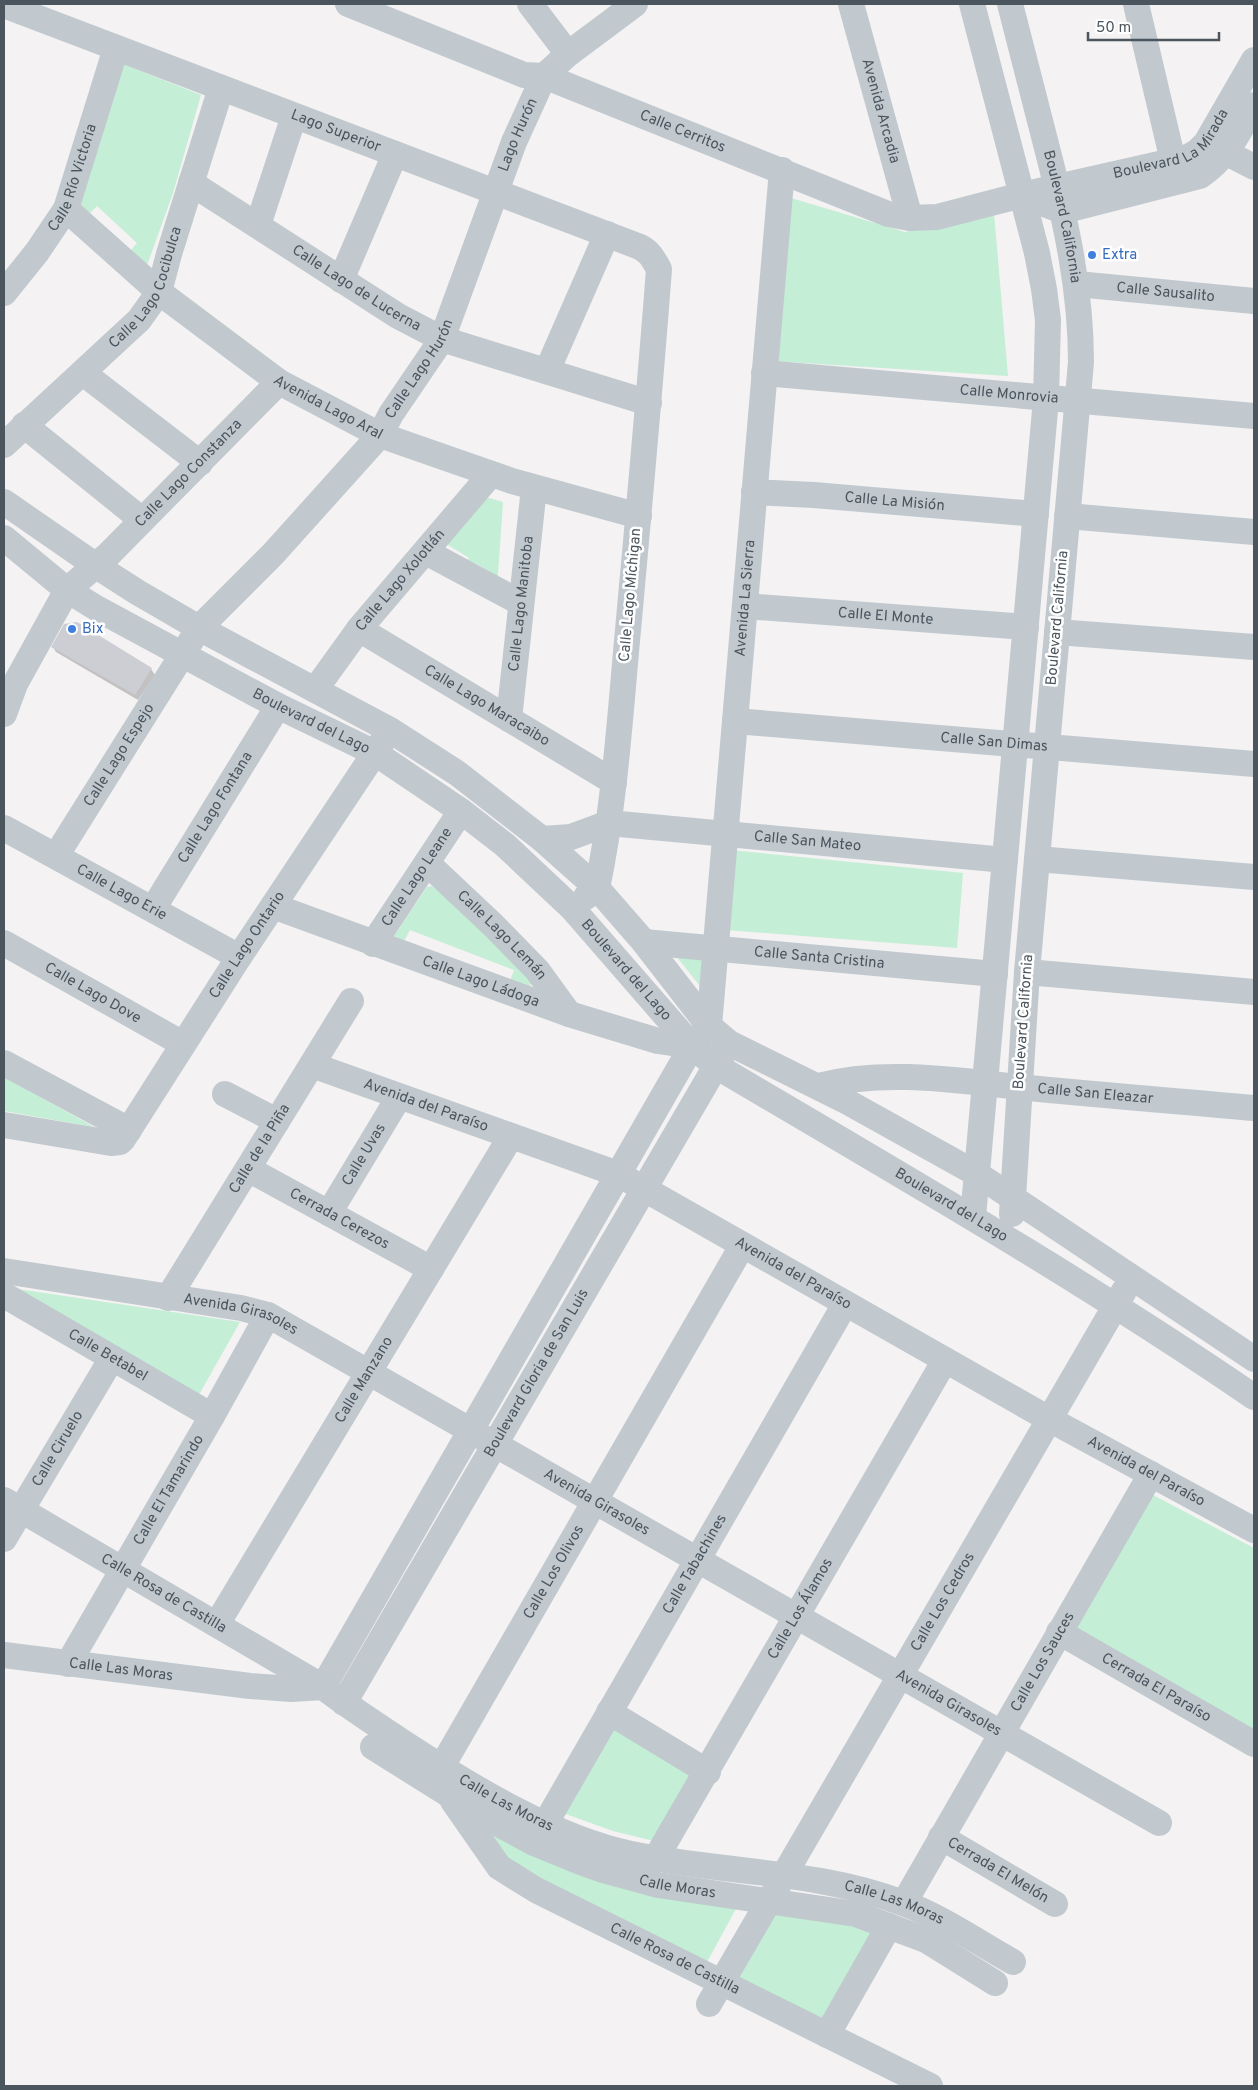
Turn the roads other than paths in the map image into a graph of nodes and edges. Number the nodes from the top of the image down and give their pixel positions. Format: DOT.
graph roads {
  1 [pos="348,4"];
  2 [pos="530,4"];
  3 [pos="635,4"];
  4 [pos="850,4"];
  5 [pos="972,4"];
  6 [pos="1010,4"];
  7 [pos="1136,4"];
  8 [pos="4,5"];
  9 [pos="116,48"];
  10 [pos="568,54"];
  11 [pos="1254,60"];
  12 [pos="544,76"];
  13 [pos="222,88"];
  14 [pos="1254,105"];
  15 [pos="294,116"];
  16 [pos="1216,148"];
  17 [pos="395,154"];
  18 [pos="1254,167"];
  19 [pos="782,170"];
  20 [pos="1176,172"];
  21 [pos="191,182"];
  22 [pos="495,193"];
  23 [pos="1022,195"];
  24 [pos="1060,199"];
  25 [pos="66,209"];
  26 [pos="910,218"];
  27 [pos="258,225"];
  28 [pos="607,234"];
  29 [pos="658,269"];
  30 [pos="341,280"];
  31 [pos="1077,284"];
  32 [pos="159,292"];
  33 [pos="4,293"];
  34 [pos="1254,301"];
  35 [pos="442,339"];
  36 [pos="547,371"];
  37 [pos="83,373"];
  38 [pos="764,373"];
  39 [pos="279,382"];
  40 [pos="1046,399"];
  41 [pos="1078,401"];
  42 [pos="649,403"];
  43 [pos="1254,416"];
  44 [pos="24,425"];
  45 [pos="380,435"];
  46 [pos="4,445"];
  47 [pos="200,463"];
  48 [pos="491,474"];
  49 [pos="534,488"];
  50 [pos="754,492"];
  51 [pos="4,502"];
  52 [pos="1036,514"];
  53 [pos="639,516"];
  54 [pos="1067,516"];
  55 [pos="142,520"];
  56 [pos="1254,532"];
  57 [pos="4,538"];
  58 [pos="426,552"];
  59 [pos="95,566"];
  60 [pos="67,590"];
  61 [pos="521,603"];
  62 [pos="745,606"];
  63 [pos="1026,627"];
  64 [pos="199,628"];
  65 [pos="358,629"];
  66 [pos="1057,632"];
  67 [pos="1254,648"];
  68 [pos="182,655"];
  69 [pos="9,682"];
  70 [pos="315,690"];
  71 [pos="278,706"];
  72 [pos="4,714"];
  73 [pos="509,719"];
  74 [pos="735,721"];
  75 [pos="390,730"];
  76 [pos="1016,744"];
  77 [pos="1047,747"];
  78 [pos="375,753"];
  79 [pos="1254,764"];
  80 [pos="614,782"];
  81 [pos="461,811"];
  82 [pos="609,823"];
  83 [pos="4,828"];
  84 [pos="725,834"];
  85 [pos="542,839"];
  86 [pos="56,856"];
  87 [pos="1038,859"];
  88 [pos="1005,860"];
  89 [pos="427,863"];
  90 [pos="1254,877"];
  91 [pos="597,888"];
  92 [pos="273,906"];
  93 [pos="572,908"];
  94 [pos="153,909"];
  95 [pos="644,942"];
  96 [pos="4,943"];
  97 [pos="373,944"];
  98 [pos="716,948"];
  99 [pos="239,957"];
  100 [pos="1027,972"];
  101 [pos="995,974"];
  102 [pos="1254,992"];
  103 [pos="351,1001"];
  104 [pos="569,1014"];
  105 [pos="709,1026"];
  106 [pos="729,1043"];
  107 [pos="183,1044"];
  108 [pos="692,1046"];
  109 [pos="4,1063"];
  110 [pos="312,1065"];
  111 [pos="716,1066"];
  112 [pos="985,1082"];
  113 [pos="818,1086"];
  114 [pos="1019,1086"];
  115 [pos="225,1094"];
  116 [pos="399,1097"];
  117 [pos="1254,1108"];
  118 [pos="277,1120"];
  119 [pos="4,1125"];
  120 [pos="126,1134"];
  121 [pos="511,1136"];
  122 [pos="248,1169"];
  123 [pos="618,1174"];
  124 [pos="977,1174"];
  125 [pos="644,1190"];
  126 [pos="1013,1199"];
  127 [pos="329,1213"];
  128 [pos="973,1218"];
  129 [pos="1009,1239"];
  130 [pos="742,1246"];
  131 [pos="432,1269"];
  132 [pos="4,1271"];
  133 [pos="1132,1277"];
  134 [pos="168,1298"];
  135 [pos="6,1302"];
  136 [pos="845,1304"];
  137 [pos="1115,1305"];
  138 [pos="268,1315"];
  139 [pos="1250,1352"];
  140 [pos="112,1358"];
  141 [pos="946,1360"];
  142 [pos="1213,1370"];
  143 [pos="369,1372"];
  144 [pos="1254,1397"];
  145 [pos="212,1416"];
  146 [pos="1049,1418"];
  147 [pos="471,1430"];
  148 [pos="495,1444"];
  149 [pos="1150,1474"];
  150 [pos="595,1501"];
  151 [pos="12,1505"];
  152 [pos="1254,1530"];
  153 [pos="4,1539"];
  154 [pos="697,1560"];
  155 [pos="123,1570"];
  156 [pos="797,1616"];
  157 [pos="217,1624"];
  158 [pos="1059,1632"];
  159 [pos="4,1655"];
  160 [pos="68,1664"];
  161 [pos="900,1675"];
  162 [pos="323,1687"];
  163 [pos="344,1703"];
  164 [pos="609,1712"];
  165 [pos="1001,1733"];
  166 [pos="1254,1744"];
  167 [pos="373,1747"];
  168 [pos="442,1768"];
  169 [pos="708,1772"];
  170 [pos="449,1796"];
  171 [pos="1159,1823"];
  172 [pos="539,1833"];
  173 [pos="941,1838"];
  174 [pos="656,1858"];
  175 [pos="776,1887"];
  176 [pos="904,1903"];
  177 [pos="1054,1904"];
  178 [pos="889,1926"];
  179 [pos="1013,1962"];
  180 [pos="722,1981"];
  181 [pos="995,1983"];
  182 [pos="709,2004"];
  183 [pos="827,2035"];
  184 [pos="930,2086"];
  1 -- 12 [label="street, Calle Cerritos"];
  2 -- 10 [label="street"];
  3 -- 10 [label="street"];
  4 -- 26 [label="street, Avenida Arcadia"];
  5 -- 23 [label="street, Boulevard California"];
  6 -- 24 [label="street, Boulevard California"];
  7 -- 20 [label="street"];
  8 -- 9 [label="street, Lago Superior"];
  9 -- 13 [label="street, Lago Superior"];
  9 -- 25 [label="street, Calle Río Victoria"];
  10 -- 12 [label="street"];
  11 -- 16 [label="street, Boulevard La Mirada"];
  12 -- 19 [label="street, Calle Cerritos"];
  12 -- 22 [label="street, Lago Hurón"];
  13 -- 15 [label="street, Lago Superior"];
  13 -- 21 [label="street, Calle Lago Cocibulca"];
  14 -- 16 [label="street, Boulevard La Mirada"];
  15 -- 17 [label="street, Lago Superior"];
  15 -- 27 [label="street"];
  16 -- 18 [label="street"];
  16 -- 20 [label="street, Boulevard La Mirada"];
  17 -- 22 [label="street, Lago Superior"];
  17 -- 30 [label="street"];
  19 -- 26 [label="street, Calle Cerritos"];
  19 -- 38 [label="street, Avenida La Sierra"];
  20 -- 24 [label="street, Boulevard La Mirada"];
  21 -- 27 [label="street, Calle Lago de Lucerna"];
  21 -- 32 [label="street, Calle Lago Cocibulca"];
  22 -- 28 [label="street, Lago Superior"];
  22 -- 35 [label="street, Calle Lago Hurón"];
  23 -- 24 [label="street"];
  23 -- 26 [label="street, Calle Cerritos"];
  23 -- 40 [label="street, Boulevard California"];
  24 -- 31 [label="street, Boulevard California"];
  25 -- 32 [label="street, Avenida Lago Aral"];
  25 -- 33 [label="street, Calle Río Victoria"];
  27 -- 30 [label="street, Calle Lago de Lucerna"];
  28 -- 29 [label="street, Lago Superior"];
  28 -- 36 [label="street"];
  29 -- 42 [label="street, Calle Lago Míchigan"];
  30 -- 35 [label="street, Calle Lago de Lucerna"];
  31 -- 34 [label="street, Calle Sausalito"];
  31 -- 41 [label="street, Boulevard California"];
  32 -- 37 [label="street, Calle Lago Cocibulca"];
  32 -- 39 [label="street, Avenida Lago Aral"];
  35 -- 36 [label="street, Calle Lago de Lucerna"];
  35 -- 45 [label="street, Calle Lago Hurón"];
  36 -- 42 [label="street, Calle Lago de Lucerna"];
  37 -- 44 [label="street, Calle Lago Cocibulca"];
  37 -- 47 [label="street"];
  38 -- 40 [label="street, Calle Monrovia"];
  38 -- 50 [label="street, Avenida La Sierra"];
  39 -- 45 [label="street, Avenida Lago Aral"];
  39 -- 47 [label="street, Calle Lago Constanza"];
  40 -- 41 [label="street, Calle Monrovia"];
  40 -- 52 [label="street, Boulevard California"];
  41 -- 43 [label="street, Calle Monrovia"];
  41 -- 54 [label="street, Boulevard California"];
  42 -- 53 [label="street, Calle Lago Míchigan"];
  44 -- 46 [label="street, Calle Lago Cocibulca"];
  44 -- 55 [label="street"];
  45 -- 48 [label="street, Avenida Lago Aral"];
  45 -- 64 [label="street, Calle Lago Hurón"];
  47 -- 55 [label="street, Calle Lago Constanza"];
  48 -- 49 [label="street, Avenida Lago Aral"];
  48 -- 58 [label="street, Calle Lago Xolotlán"];
  49 -- 53 [label="street, Avenida Lago Aral"];
  49 -- 61 [label="street, Calle Lago Manitoba"];
  50 -- 52 [label="street, Calle La Misión"];
  50 -- 62 [label="street, Avenida La Sierra"];
  51 -- 59 [label="street, Boulevard del Lago"];
  52 -- 63 [label="street, Boulevard California"];
  53 -- 80 [label="street, Calle Lago Míchigan"];
  54 -- 56 [label="street"];
  54 -- 66 [label="street, Boulevard California"];
  55 -- 59 [label="street, Calle Lago Constanza"];
  57 -- 60 [label="street, Boulevard del Lago"];
  58 -- 61 [label="street"];
  58 -- 65 [label="street, Calle Lago Xolotlán"];
  59 -- 60 [label="street, Calle Lago Constanza"];
  59 -- 64 [label="street, Boulevard del Lago"];
  60 -- 68 [label="street, Boulevard del Lago"];
  60 -- 69 [label="street, Calle Lago Constanza"];
  61 -- 73 [label="street, Calle Lago Manitoba"];
  62 -- 63 [label="street, Calle El Monte"];
  62 -- 74 [label="street, Avenida La Sierra"];
  63 -- 76 [label="street, Boulevard California"];
  64 -- 68 [label="street, Calle Lago Hurón"];
  64 -- 70 [label="street, Boulevard del Lago"];
  65 -- 70 [label="street, Calle Lago Xolotlán"];
  65 -- 73 [label="street, Calle Lago Maracaibo"];
  66 -- 67 [label="street"];
  66 -- 77 [label="street, Boulevard California"];
  68 -- 71 [label="street, Boulevard del Lago"];
  68 -- 86 [label="street, Calle Lago Espejo"];
  69 -- 72 [label="street, Calle Lago Constanza"];
  70 -- 75 [label="street, Boulevard del Lago"];
  71 -- 78 [label="street, Boulevard del Lago"];
  71 -- 94 [label="street, Calle Lago Fontana"];
  73 -- 80 [label="street, Calle Lago Maracaibo"];
  74 -- 76 [label="street, Calle San Dimas"];
  74 -- 84 [label="street, Avenida La Sierra"];
  75 -- 78 [label="street, Calle Lago Ontario"];
  75 -- 85 [label="street, Boulevard del Lago"];
  76 -- 77 [label="street, Calle San Dimas"];
  76 -- 88 [label="street, Boulevard California"];
  77 -- 79 [label="street, Calle San Dimas"];
  77 -- 87 [label="street, Boulevard California"];
  78 -- 81 [label="street, Boulevard del Lago"];
  78 -- 92 [label="street, Calle Lago Ontario"];
  80 -- 82 [label="street, Calle Lago Míchigan"];
  81 -- 89 [label="street, Calle Lago Leane"];
  81 -- 93 [label="street, Boulevard del Lago"];
  82 -- 84 [label="street, Calle San Mateo"];
  82 -- 85 [label="street"];
  82 -- 91 [label="street, Calle Lago Míchigan"];
  83 -- 86 [label="street, Calle Lago Erie"];
  84 -- 88 [label="street, Calle San Mateo"];
  84 -- 98 [label="street, Avenida La Sierra"];
  85 -- 91 [label="street, Boulevard del Lago"];
  86 -- 94 [label="street, Calle Lago Erie"];
  87 -- 90 [label="street"];
  87 -- 100 [label="street, Boulevard California"];
  88 -- 101 [label="street, Boulevard California"];
  89 -- 97 [label="street, Calle Lago Leane"];
  89 -- 104 [label="street, Calle Lago Lemán"];
  91 -- 93 [label="street"];
  91 -- 95 [label="street, Boulevard del Lago"];
  92 -- 97 [label="street, Calle Lago Ládoga"];
  92 -- 99 [label="street, Calle Lago Ontario"];
  93 -- 108 [label="street, Boulevard del Lago"];
  94 -- 99 [label="street, Calle Lago Erie"];
  95 -- 98 [label="street, Calle Santa Cristina"];
  95 -- 105 [label="street, Boulevard del Lago"];
  96 -- 107 [label="street, Calle Lago Dove"];
  97 -- 104 [label="street, Calle Lago Ládoga"];
  98 -- 101 [label="street, Calle Santa Cristina"];
  98 -- 105 [label="street, Avenida La Sierra"];
  99 -- 107 [label="street, Calle Lago Ontario"];
  100 -- 102 [label="street"];
  100 -- 114 [label="street, Boulevard California"];
  101 -- 112 [label="street, Boulevard California"];
  103 -- 110 [label="street, Calle de la Piña"];
  104 -- 108 [label="street, Calle Lago Ládoga"];
  105 -- 106 [label="street, Boulevard del Lago"];
  105 -- 108 [label="street, Boulevard Gloria de San Luis"];
  106 -- 111 [label="street, Boulevard Gloria de San Luis"];
  106 -- 113 [label="street, Boulevard del Lago"];
  107 -- 120 [label="street, Calle Lago Ontario"];
  108 -- 111 [label="street, Boulevard del Lago"];
  108 -- 123 [label="street, Boulevard Gloria de San Luis"];
  109 -- 120 [label="street"];
  110 -- 116 [label="street, Avenida del Paraíso"];
  110 -- 118 [label="street, Calle de la Piña"];
  111 -- 125 [label="street, Boulevard Gloria de San Luis"];
  111 -- 128 [label="street, Boulevard del Lago"];
  112 -- 113 [label="street, Calle San Eleazar"];
  112 -- 114 [label="street, Calle San Eleazar"];
  112 -- 124 [label="street, Boulevard California"];
  113 -- 124 [label="street, Boulevard del Lago"];
  114 -- 117 [label="street, Calle San Eleazar"];
  114 -- 126 [label="street, Boulevard California"];
  115 -- 118 [label="street"];
  116 -- 121 [label="street, Avenida del Paraíso"];
  116 -- 127 [label="street, Calle Uvas"];
  118 -- 122 [label="street, Calle de la Piña"];
  119 -- 120 [label="street"];
  121 -- 123 [label="street, Avenida del Paraíso"];
  121 -- 131 [label="street, Calle Manzano"];
  122 -- 127 [label="street, Cerrada Cerezos"];
  122 -- 134 [label="street, Calle de la Piña"];
  123 -- 125 [label="street, Avenida del Paraíso"];
  123 -- 147 [label="street, Boulevard Gloria de San Luis"];
  124 -- 126 [label="street, Boulevard del Lago"];
  124 -- 128 [label="street, Boulevard California"];
  125 -- 130 [label="street, Avenida del Paraíso"];
  125 -- 148 [label="street, Boulevard Gloria de San Luis"];
  126 -- 129 [label="street, Boulevard California"];
  126 -- 133 [label="street, Boulevard del Lago"];
  127 -- 131 [label="street, Cerrada Cerezos"];
  128 -- 129 [label="street, Boulevard del Lago"];
  129 -- 137 [label="street, Boulevard del Lago"];
  130 -- 136 [label="street, Avenida del Paraíso"];
  130 -- 150 [label="street, Calle Los Olivos"];
  131 -- 143 [label="street, Calle Manzano"];
  132 -- 134 [label="street, Avenida Girasoles"];
  133 -- 137 [label="street, Calle Los Cedros"];
  133 -- 139 [label="street, Boulevard del Lago"];
  134 -- 138 [label="street, Avenida Girasoles"];
  135 -- 140 [label="street, Calle Betabel"];
  136 -- 141 [label="street, Avenida del Paraíso"];
  136 -- 154 [label="street, Calle Tabachines"];
  137 -- 142 [label="street, Boulevard del Lago"];
  137 -- 146 [label="street, Calle Los Cedros"];
  138 -- 143 [label="street, Avenida Girasoles"];
  138 -- 145 [label="street, Calle El Tamarindo"];
  139 -- 142 [label="street"];
  140 -- 145 [label="street, Calle Betabel"];
  140 -- 151 [label="street, Calle Ciruelo"];
  141 -- 146 [label="street, Avenida del Paraíso"];
  141 -- 156 [label="street, Calle Los Álamos"];
  142 -- 144 [label="street, Boulevard del Lago"];
  143 -- 147 [label="street, Avenida Girasoles"];
  143 -- 157 [label="street, Calle Manzano"];
  145 -- 155 [label="street, Calle El Tamarindo"];
  146 -- 149 [label="street, Avenida del Paraíso"];
  146 -- 161 [label="street, Calle Los Cedros"];
  147 -- 148 [label="street, Avenida Girasoles"];
  147 -- 162 [label="street, Boulevard Gloria de San Luis"];
  148 -- 150 [label="street, Avenida Girasoles"];
  148 -- 163 [label="street, Boulevard Gloria de San Luis"];
  149 -- 152 [label="street, Avenida del Paraíso"];
  149 -- 158 [label="street, Calle Los Sauces"];
  150 -- 154 [label="street, Avenida Girasoles"];
  150 -- 168 [label="street, Calle Los Olivos"];
  151 -- 153 [label="street, Calle Ciruelo"];
  151 -- 155 [label="street, Calle Rosa de Castilla"];
  154 -- 156 [label="street, Avenida Girasoles"];
  154 -- 164 [label="street, Calle Tabachines"];
  155 -- 157 [label="street, Calle Rosa de Castilla"];
  155 -- 160 [label="street, Calle El Tamarindo"];
  156 -- 161 [label="street, Avenida Girasoles"];
  156 -- 169 [label="street, Calle Los Álamos"];
  157 -- 162 [label="street, Calle Rosa de Castilla"];
  158 -- 165 [label="street, Calle Los Sauces"];
  158 -- 166 [label="street, Cerrada El Paraíso"];
  159 -- 160 [label="street, Calle Las Moras"];
  160 -- 162 [label="street, Calle Las Moras"];
  161 -- 165 [label="street, Avenida Girasoles"];
  161 -- 175 [label="street, Calle Los Cedros"];
  162 -- 163 [label="street, Calle Las Moras"];
  163 -- 168 [label="street, Calle Las Moras"];
  164 -- 169 [label="street"];
  164 -- 172 [label="street, Calle Tabachines"];
  165 -- 171 [label="street, Avenida Girasoles"];
  165 -- 173 [label="street, Calle Los Sauces"];
  167 -- 170 [label="street, Calle Moras"];
  168 -- 172 [label="street, Calle Las Moras"];
  169 -- 174 [label="street, Calle Los Álamos"];
  170 -- 172 [label="street, Calle Moras"];
  170 -- 180 [label="street, Calle Rosa de Castilla"];
  172 -- 174 [label="street, Calle Las Moras"];
  172 -- 175 [label="street, Calle Moras"];
  173 -- 176 [label="street, Calle Los Sauces"];
  173 -- 177 [label="street, Cerrada El Melón"];
  174 -- 175 [label="street, Calle Las Moras"];
  175 -- 176 [label="street, Calle Las Moras"];
  175 -- 178 [label="street, Calle Moras"];
  175 -- 180 [label="street, Calle Los Cedros"];
  176 -- 179 [label="street, Calle Las Moras"];
  178 -- 181 [label="street, Calle Moras"];
  178 -- 183 [label="street"];
  180 -- 182 [label="street, Calle Los Cedros"];
  180 -- 183 [label="street, Calle Rosa de Castilla"];
  183 -- 184 [label="street, Calle Rosa de Castilla"];
}
